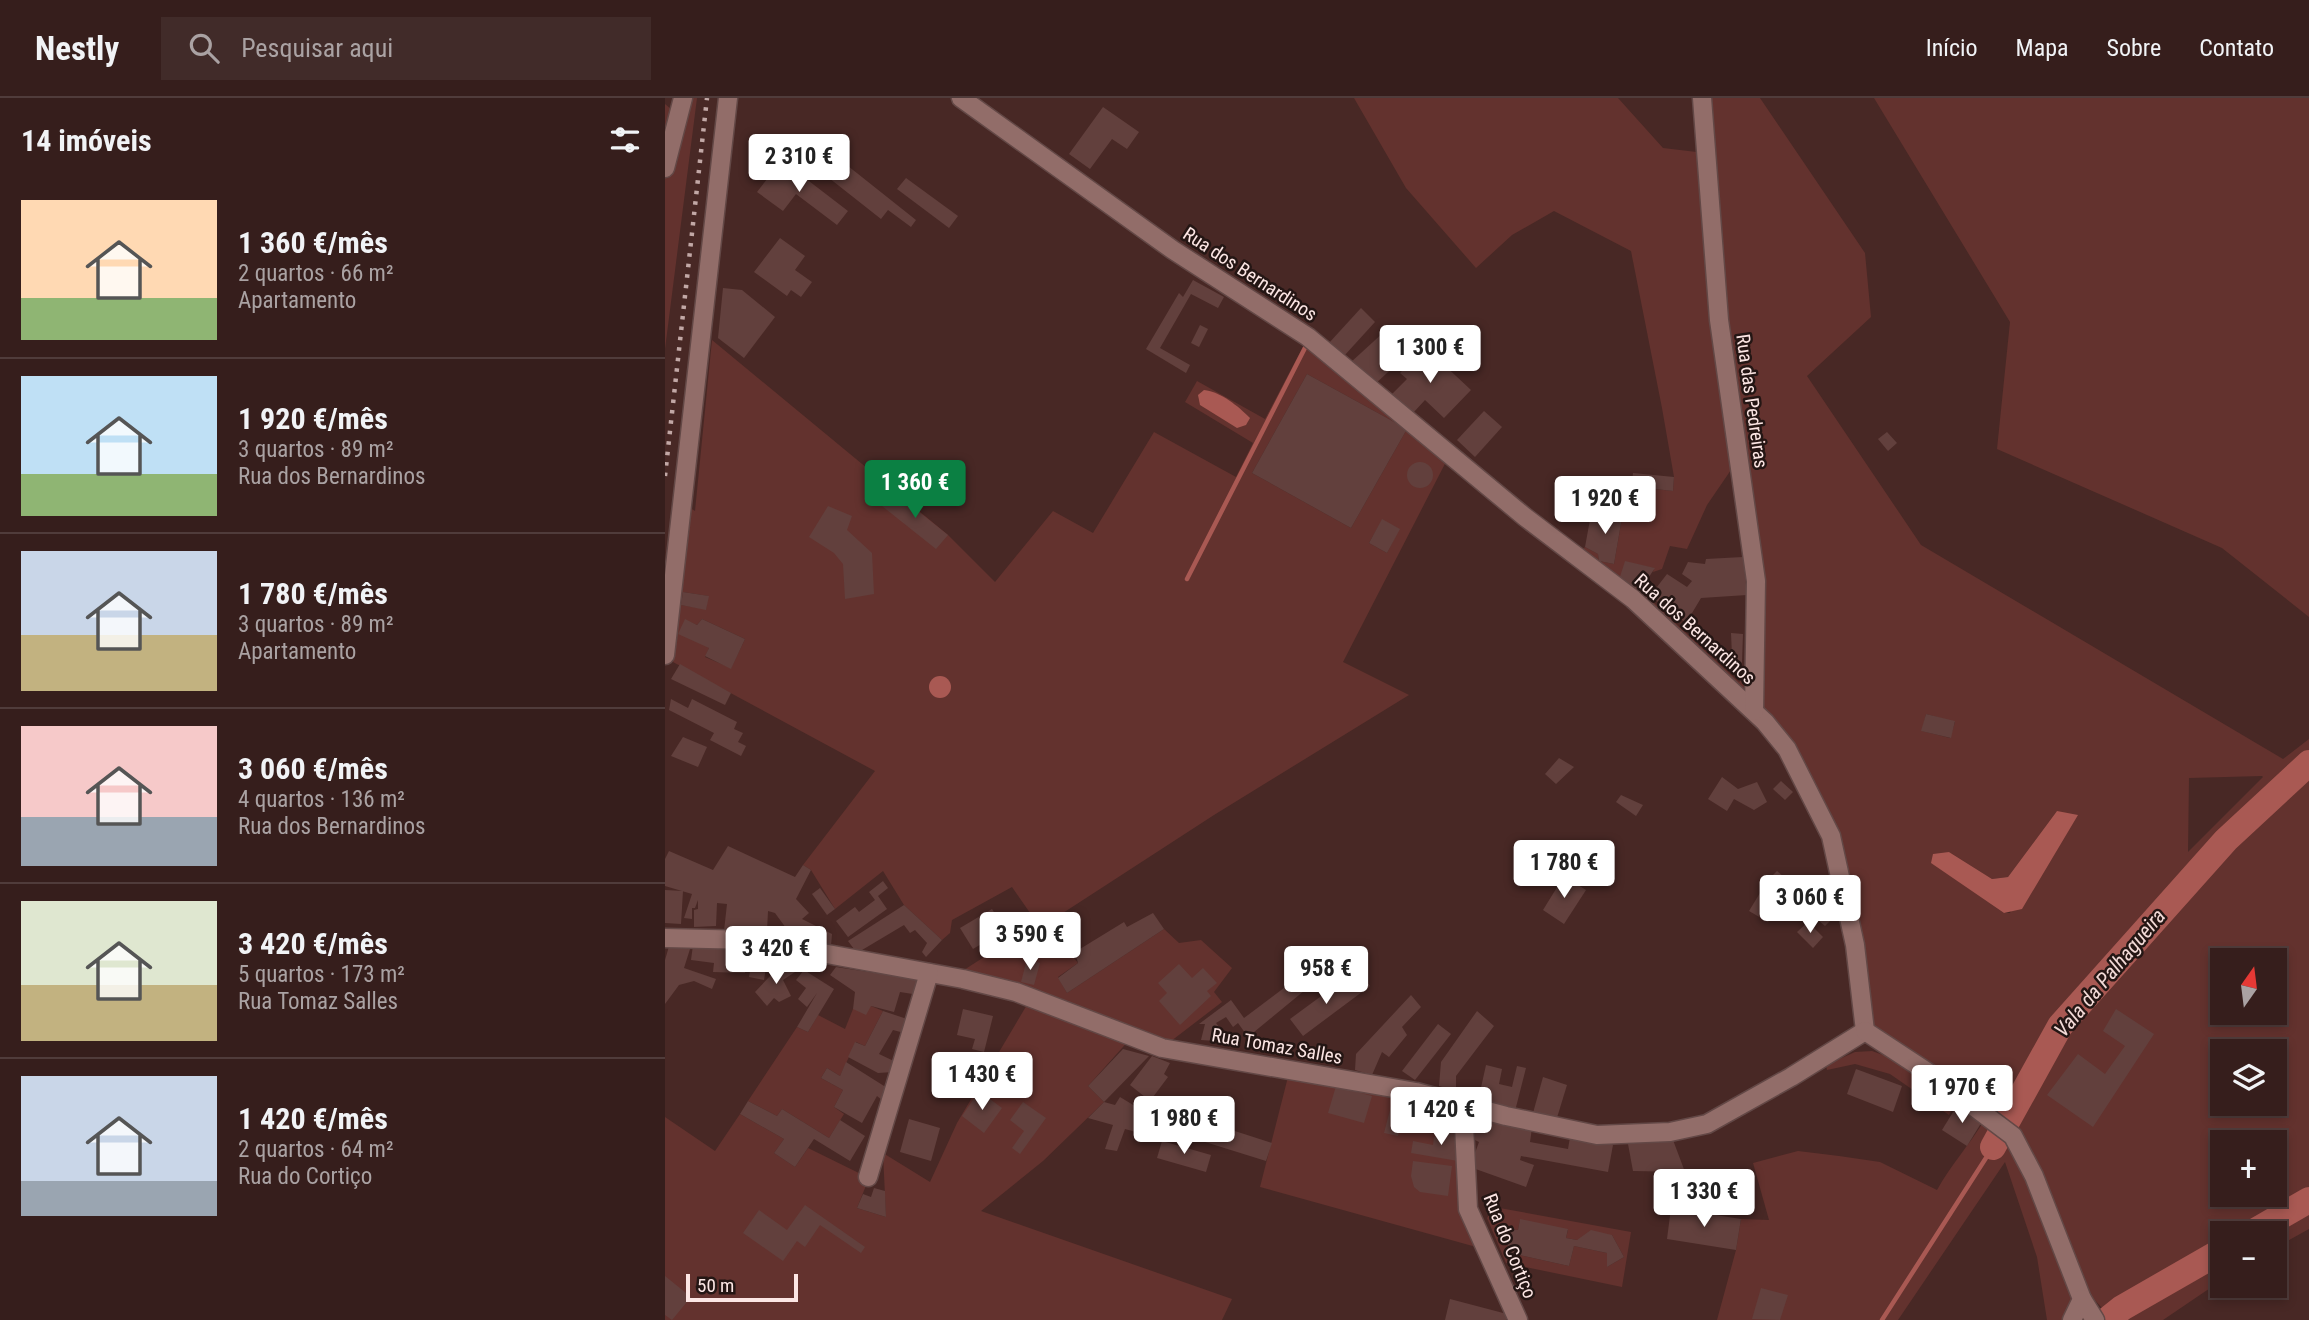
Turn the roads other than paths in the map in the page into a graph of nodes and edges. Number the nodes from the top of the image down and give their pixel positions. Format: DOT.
graph roads {
  1 [pos="683,98"];
  2 [pos="728,98"];
  3 [pos="961,98"];
  4 [pos="1702,98"];
  5 [pos="665,168"];
  6 [pos="665,655"];
  7 [pos="1754,711"];
  8 [pos="665,938"];
  9 [pos="929,973"];
  10 [pos="1865,1031"];
  11 [pos="1463,1104"];
  12 [pos="868,1177"];
  13 [pos="2089,1311"];
  14 [pos="1518,1320"];
  15 [pos="2072,1320"];
  1 -- 5 [label="street"];
  2 -- 6 [label="street"];
  3 -- 7 [label="street, Rua dos Bernardinos"];
  4 -- 7 [label="street, Rua das Pedreiras"];
  7 -- 10 [label="street, Rua dos Bernardinos"];
  8 -- 9 [label="street, Rua Tomaz Salles"];
  9 -- 11 [label="street, Rua Tomaz Salles"];
  9 -- 12 [label="street"];
  10 -- 11 [label="street, Rua Tomaz Salles"];
  10 -- 13 [label="street"];
  11 -- 14 [label="street, Rua do Cortiço"];
  13 -- 15 [label="street"];
}
